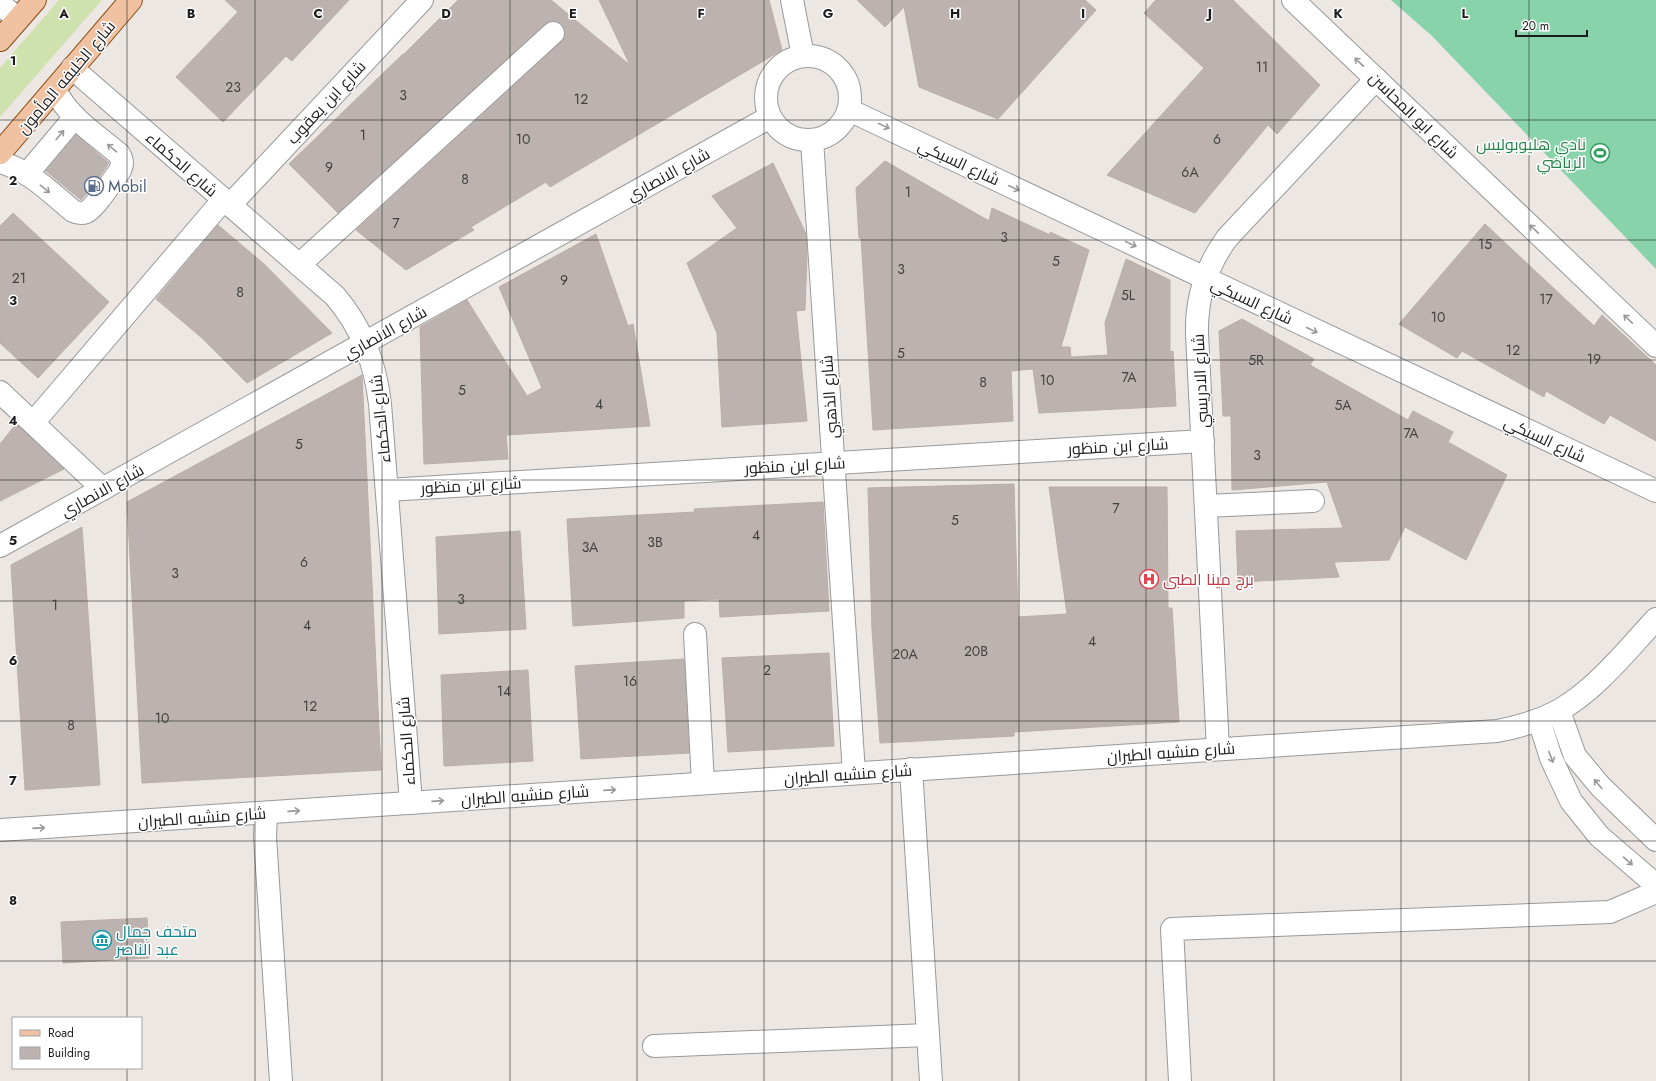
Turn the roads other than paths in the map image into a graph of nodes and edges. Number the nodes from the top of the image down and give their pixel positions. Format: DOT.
graph roads {
  1 [pos="35,0"];
  2 [pos="131,0"];
  3 [pos="422,0"];
  4 [pos="792,0"];
  5 [pos="1293,0"];
  6 [pos="0,4"];
  7 [pos="18,19"];
  8 [pos="553,33"];
  9 [pos="0,40"];
  10 [pos="803,56"];
  11 [pos="72,68"];
  12 [pos="1376,79"];
  13 [pos="55,89"];
  14 [pos="849,110"];
  15 [pos="75,117"];
  16 [pos="770,117"];
  17 [pos="812,140"];
  18 [pos="0,153"];
  19 [pos="0,162"];
  20 [pos="27,174"];
  21 [pos="227,202"];
  22 [pos="299,265"];
  23 [pos="1204,279"];
  24 [pos="366,343"];
  25 [pos="1656,346"];
  26 [pos="0,392"];
  27 [pos="33,423"];
  28 [pos="1202,441"];
  29 [pos="833,463"];
  30 [pos="102,490"];
  31 [pos="387,490"];
  32 [pos="1656,491"];
  33 [pos="1313,501"];
  34 [pos="1206,506"];
  35 [pos="0,546"];
  36 [pos="1656,619"];
  37 [pos="695,634"];
  38 [pos="1559,711"];
  39 [pos="1539,720"];
  40 [pos="1218,749"];
  41 [pos="911,769"];
  42 [pos="854,773"];
  43 [pos="703,784"];
  44 [pos="411,803"];
  45 [pos="266,813"];
  46 [pos="0,830"];
  47 [pos="1656,840"];
  48 [pos="1656,885"];
  49 [pos="1656,892"];
  50 [pos="928,1035"];
  51 [pos="654,1046"];
  52 [pos="281,1081"];
  53 [pos="931,1081"];
  54 [pos="1180,1081"];
  1 -- 7 [label="main road"];
  2 -- 11 [label="main road, شارع الخليفه المأمون"];
  3 -- 21 [label="street, شارع ابن يعقوب"];
  4 -- 10 [label="street"];
  12 -- 5 [label="street, شارع ابو المحاسن, one-way"];
  6 -- 7 [label="street"];
  7 -- 9 [label="main road"];
  8 -- 22 [label="street"];
  10 -- 14 [label="street"];
  10 -- 16 [label="street"];
  11 -- 13 [label="main road, شارع الخليفه المأمون"];
  11 -- 21 [label="street, شارع الحكماء"];
  12 -- 23 [label="street, شارع الادريسي"];
  25 -- 12 [label="street, شارع ابو المحاسن, one-way"];
  13 -- 15 [label="street"];
  13 -- 18 [label="main road, شارع الخليفه المأمون"];
  14 -- 17 [label="street"];
  14 -- 23 [label="street, شارع السبكي, one-way"];
  20 -- 15 [label="street, one-way"];
  20 -- 15 [label="street, one-way"];
  16 -- 17 [label="street"];
  16 -- 24 [label="street, شارع الانصاري"];
  17 -- 29 [label="street, شارع الذهبي"];
  19 -- 20 [label="street"];
  21 -- 22 [label="street, شارع الحكماء"];
  21 -- 27 [label="street, شارع ابن يعقوب"];
  22 -- 24 [label="street, شارع الحكماء"];
  23 -- 28 [label="street, شارع الادريسي"];
  23 -- 32 [label="street, شارع السبكي, one-way"];
  24 -- 30 [label="street, شارع الانصاري"];
  24 -- 31 [label="street, شارع الحكماء"];
  26 -- 27 [label="street"];
  27 -- 30 [label="street"];
  28 -- 29 [label="street, شارع ابن منظور"];
  28 -- 34 [label="street, شارع الادريسي"];
  29 -- 31 [label="street, شارع ابن منظور"];
  29 -- 42 [label="street, شارع الذهبي"];
  30 -- 35 [label="street, شارع الانصاري"];
  31 -- 44 [label="street, شارع الحكماء"];
  33 -- 34 [label="street"];
  34 -- 40 [label="street, شارع الادريسي"];
  36 -- 38 [label="street, شارع منشيه الطيران"];
  37 -- 43 [label="street"];
  38 -- 39 [label="street, شارع منشيه الطيران"];
  47 -- 38 [label="street, one-way"];
  39 -- 40 [label="street, شارع منشيه الطيران"];
  39 -- 48 [label="street, one-way"];
  40 -- 41 [label="street, شارع منشيه الطيران"];
  41 -- 42 [label="street, شارع منشيه الطيران"];
  41 -- 50 [label="street"];
  42 -- 43 [label="street, شارع منشيه الطيران"];
  44 -- 43 [label="street, شارع منشيه الطيران, one-way"];
  45 -- 44 [label="street, شارع منشيه الطيران, one-way"];
  46 -- 45 [label="street, شارع منشيه الطيران, one-way"];
  45 -- 52 [label="street"];
  49 -- 54 [label="street"];
  50 -- 51 [label="street"];
  50 -- 53 [label="street"];
}
